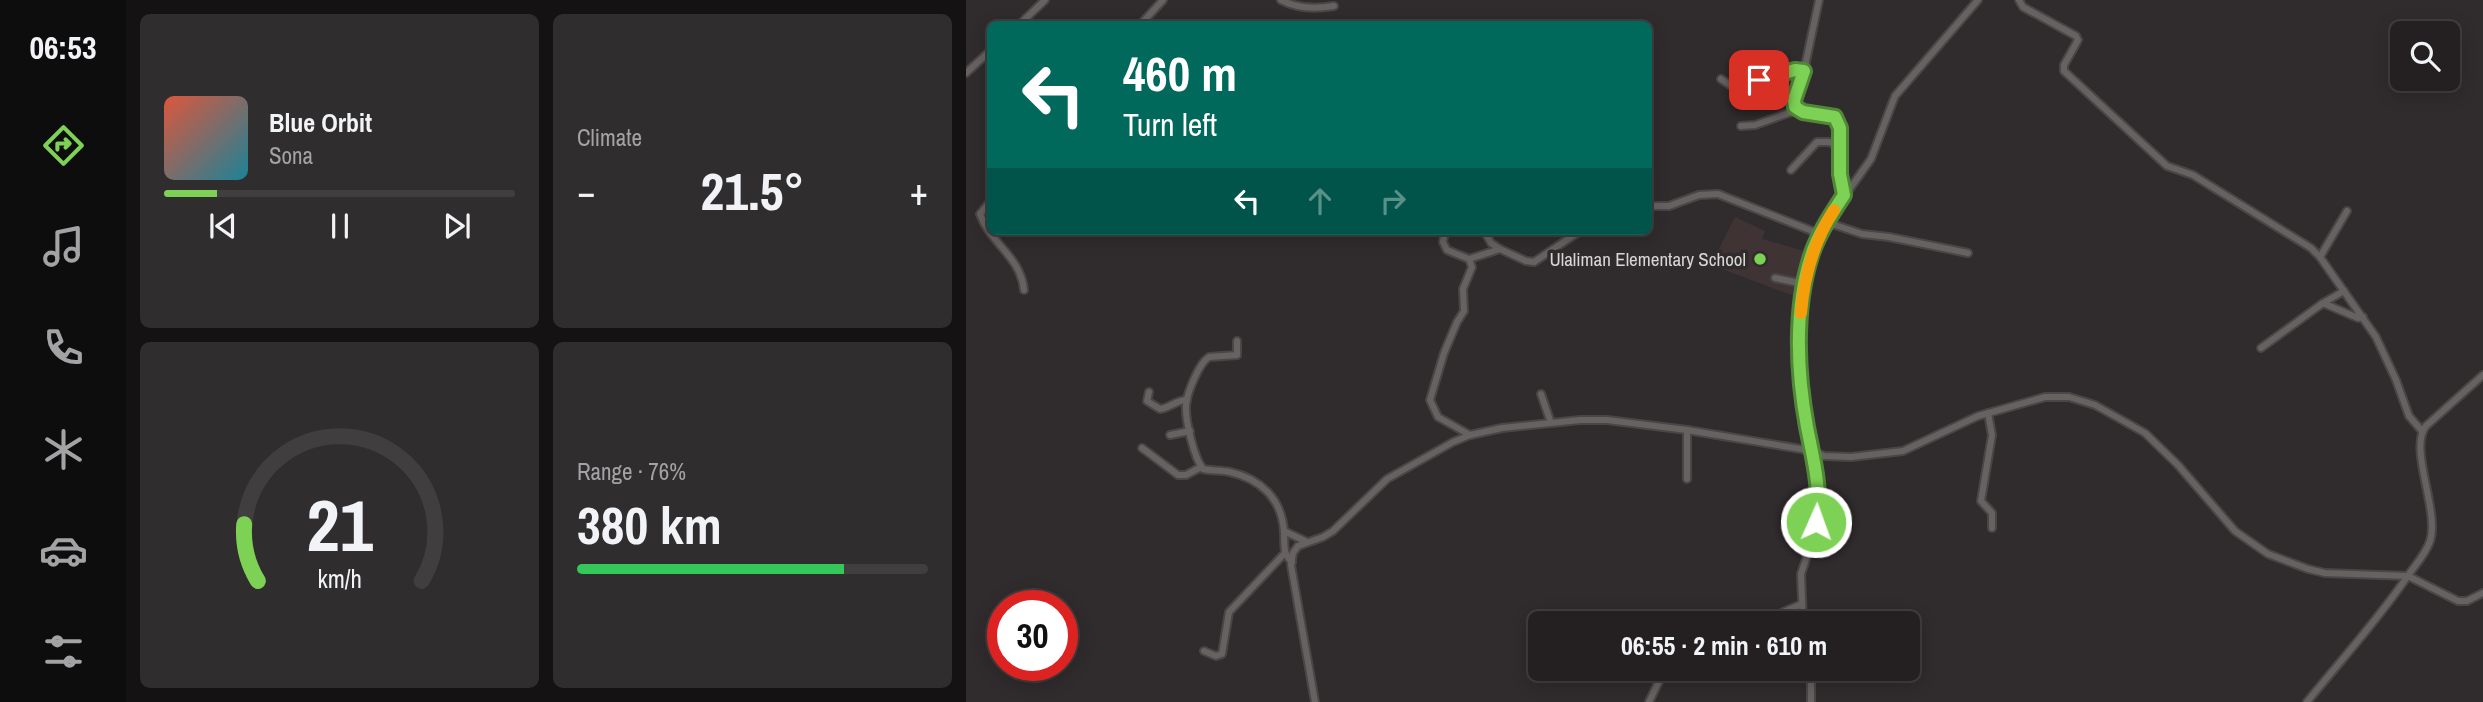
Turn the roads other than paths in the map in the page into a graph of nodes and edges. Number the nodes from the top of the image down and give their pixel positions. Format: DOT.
graph roads {
  1 [pos="1045,0"];
  2 [pos="1163,0"];
  3 [pos="1281,0"];
  4 [pos="1819,0"];
  5 [pos="1978,0"];
  6 [pos="2019,0"];
  7 [pos="1334,6"];
  8 [pos="1023,21"];
  9 [pos="1146,21"];
  10 [pos="987,54"];
  11 [pos="1804,71"];
  12 [pos="966,73"];
  13 [pos="1721,79"];
  14 [pos="1797,110"];
  15 [pos="1741,126"];
  16 [pos="1841,149"];
  17 [pos="1791,170"];
  18 [pos="1844,195"];
  19 [pos="987,206"];
  20 [pos="1652,206"];
  21 [pos="2347,211"];
  22 [pos="1826,222"];
  23 [pos="987,230"];
  24 [pos="1820,234"];
  25 [pos="991,235"];
  26 [pos="1444,235"];
  27 [pos="1486,235"];
  28 [pos="1574,235"];
  29 [pos="1500,249"];
  30 [pos="1968,253"];
  31 [pos="2320,257"];
  32 [pos="1469,259"];
  33 [pos="1775,278"];
  34 [pos="1804,284"];
  35 [pos="1024,290"];
  36 [pos="2344,291"];
  37 [pos="2323,303"];
  38 [pos="2362,317"];
  39 [pos="1237,341"];
  40 [pos="2261,348"];
  41 [pos="2483,375"];
  42 [pos="1149,392"];
  43 [pos="1541,394"];
  44 [pos="1187,400"];
  45 [pos="1988,413"];
  46 [pos="1551,423"];
  47 [pos="1687,430"];
  48 [pos="1190,431"];
  49 [pos="2422,431"];
  50 [pos="1170,435"];
  51 [pos="1470,435"];
  52 [pos="1142,448"];
  53 [pos="1813,451"];
  54 [pos="1201,467"];
  55 [pos="1687,479"];
  56 [pos="1992,528"];
  57 [pos="1284,531"];
  58 [pos="1307,542"];
  59 [pos="1284,554"];
  60 [pos="1292,562"];
  61 [pos="2408,576"];
  62 [pos="2483,593"];
  63 [pos="1802,604"];
  64 [pos="1783,611"];
  65 [pos="1802,611"];
  66 [pos="1204,651"];
  67 [pos="1659,681"];
  68 [pos="1811,681"];
  69 [pos="1315,702"];
  70 [pos="1649,702"];
  71 [pos="1811,702"];
  72 [pos="2307,702"];
  1 -- 8 [label="street"];
  2 -- 9 [label="street"];
  3 -- 7 [label="street"];
  4 -- 11 [label="street"];
  5 -- 18 [label="street"];
  6 -- 31 [label="street"];
  10 -- 12 [label="street"];
  11 -- 13 [label="street"];
  11 -- 14 [label="street"];
  14 -- 15 [label="street"];
  14 -- 16 [label="street"];
  16 -- 17 [label="street"];
  16 -- 18 [label="street"];
  18 -- 22 [label="street"];
  19 -- 23 [label="street"];
  20 -- 24 [label="street"];
  21 -- 31 [label="street"];
  22 -- 24 [label="street"];
  22 -- 30 [label="street"];
  24 -- 34 [label="street"];
  25 -- 35 [label="street"];
  26 -- 32 [label="street"];
  27 -- 29 [label="street"];
  28 -- 29 [label="street"];
  29 -- 32 [label="street"];
  31 -- 36 [label="street"];
  32 -- 51 [label="street"];
  33 -- 34 [label="street"];
  34 -- 53 [label="street"];
  36 -- 37 [label="street"];
  36 -- 38 [label="street"];
  37 -- 38 [label="street"];
  37 -- 40 [label="street"];
  38 -- 49 [label="street"];
  39 -- 44 [label="street"];
  41 -- 49 [label="street"];
  42 -- 44 [label="street"];
  43 -- 46 [label="street"];
  44 -- 48 [label="street"];
  45 -- 53 [label="street"];
  45 -- 56 [label="street"];
  45 -- 61 [label="street"];
  46 -- 47 [label="street"];
  46 -- 51 [label="street"];
  47 -- 53 [label="street"];
  47 -- 55 [label="street"];
  48 -- 50 [label="street"];
  48 -- 54 [label="street"];
  49 -- 61 [label="street"];
  51 -- 58 [label="street"];
  52 -- 54 [label="street"];
  53 -- 63 [label="street"];
  54 -- 57 [label="street"];
  57 -- 58 [label="street"];
  57 -- 59 [label="street"];
  58 -- 60 [label="street"];
  59 -- 60 [label="street"];
  59 -- 66 [label="street"];
  60 -- 69 [label="street"];
  61 -- 62 [label="street"];
  61 -- 72 [label="street"];
  63 -- 64 [label="street"];
  63 -- 65 [label="street"];
  67 -- 70 [label="street"];
  68 -- 71 [label="street"];
}
